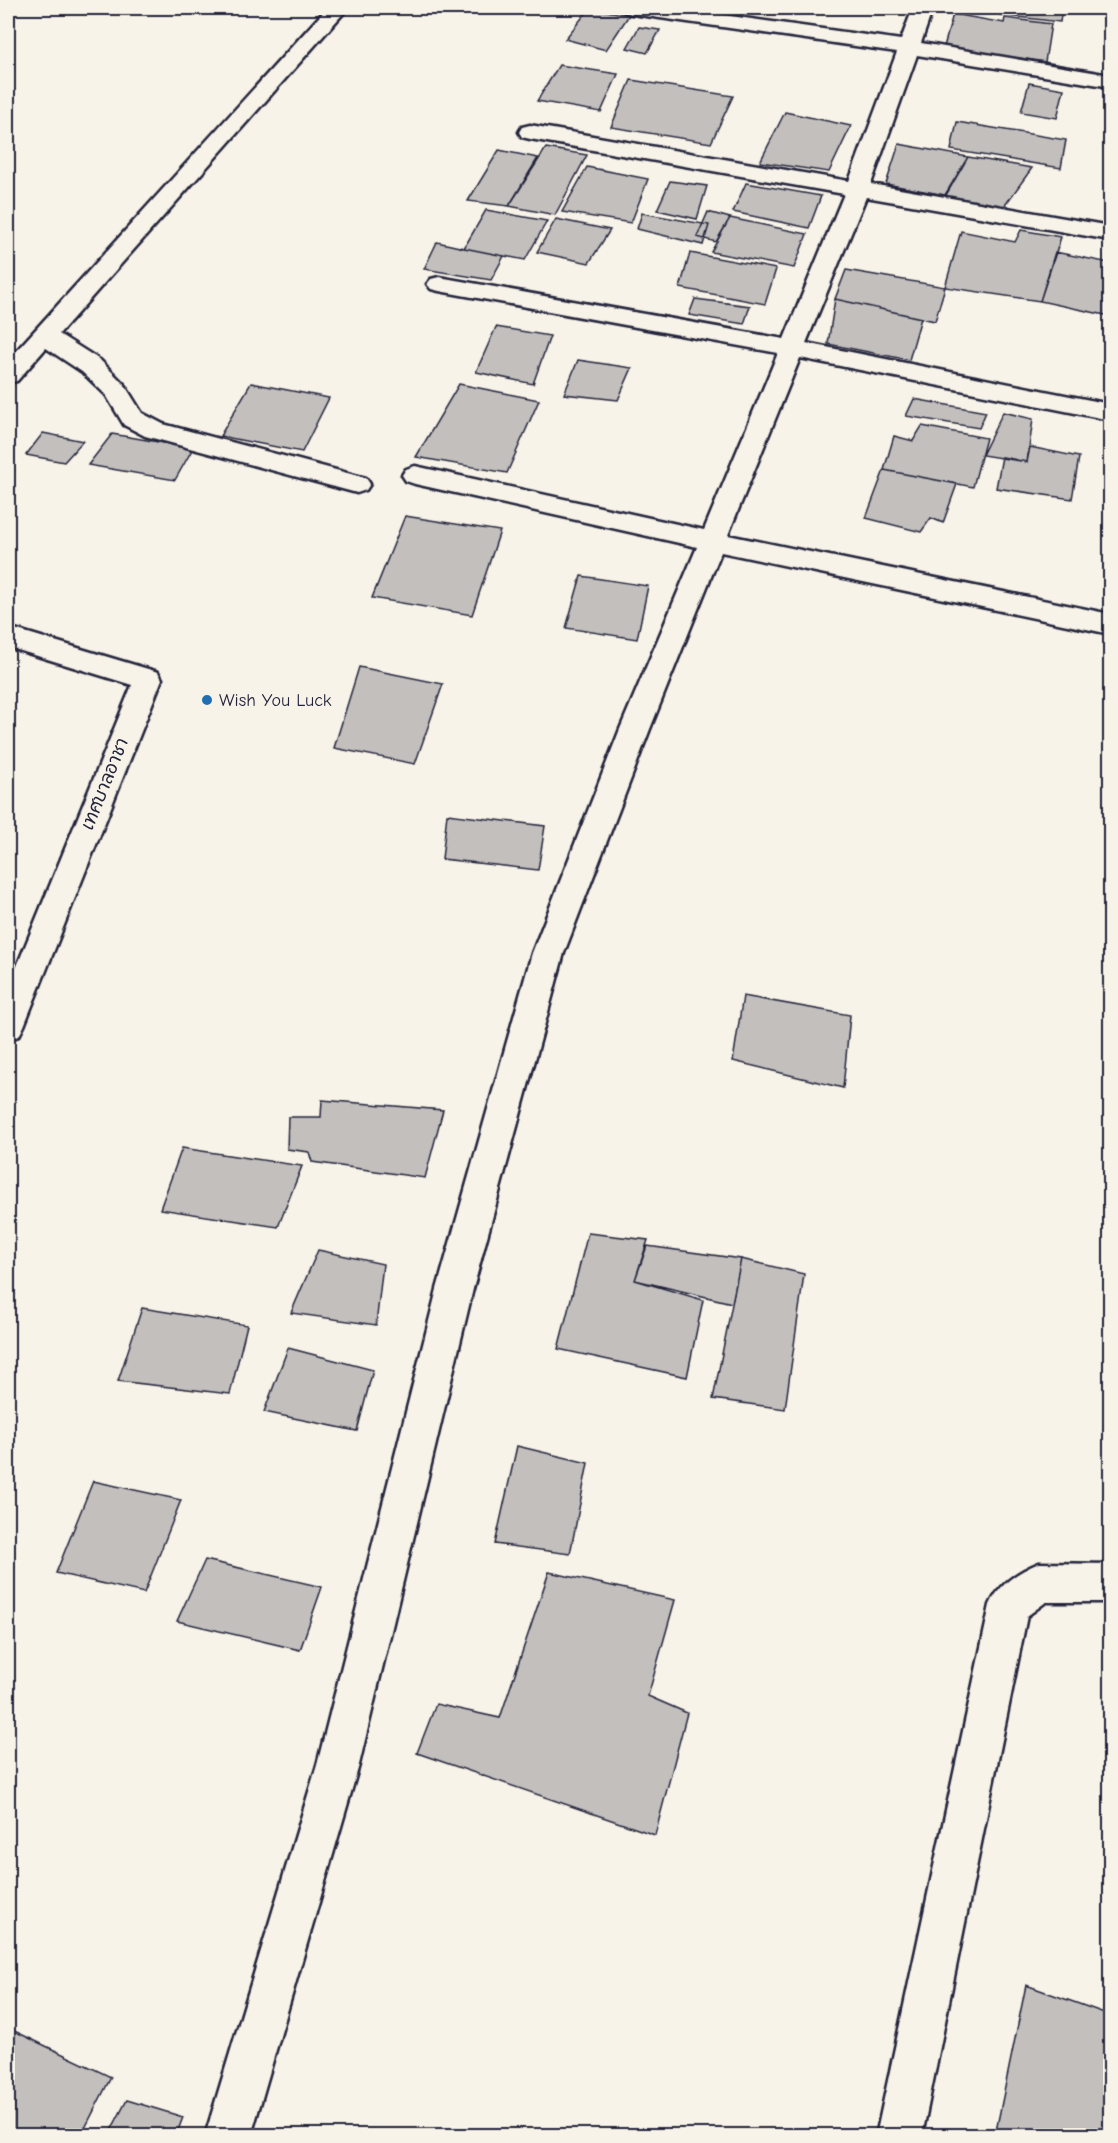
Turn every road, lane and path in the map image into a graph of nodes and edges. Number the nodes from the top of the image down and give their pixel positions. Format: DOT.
graph roads {
  1 [pos="338,8"];
  2 [pos="632,8"];
  3 [pos="923,8"];
  4 [pos="909,47"];
  5 [pos="1105,80"];
  6 [pos="530,132"];
  7 [pos="858,188"];
  8 [pos="1110,233"];
  9 [pos="439,284"];
  10 [pos="43,335"];
  11 [pos="791,348"];
  12 [pos="8,375"];
  13 [pos="1110,412"];
  14 [pos="415,474"];
  15 [pos="357,484"];
  16 [pos="712,541"];
  17 [pos="1110,624"];
  18 [pos="8,636"];
  19 [pos="8,1026"];
  20 [pos="1110,1583"];
  21 [pos="228,2136"];
  22 [pos="899,2136"];
  1 -- 10 [label="street"];
  2 -- 4 [label="street"];
  3 -- 4 [label="street"];
  4 -- 5 [label="street"];
  4 -- 7 [label="street"];
  6 -- 7 [label="street"];
  7 -- 8 [label="street"];
  7 -- 11 [label="street"];
  9 -- 11 [label="street"];
  10 -- 12 [label="street"];
  10 -- 15 [label="street"];
  11 -- 13 [label="street"];
  11 -- 16 [label="street"];
  14 -- 16 [label="street"];
  16 -- 17 [label="street"];
  16 -- 21 [label="street"];
  18 -- 19 [label="street, เทศบาลอาชา"];
  20 -- 22 [label="street"];
}
